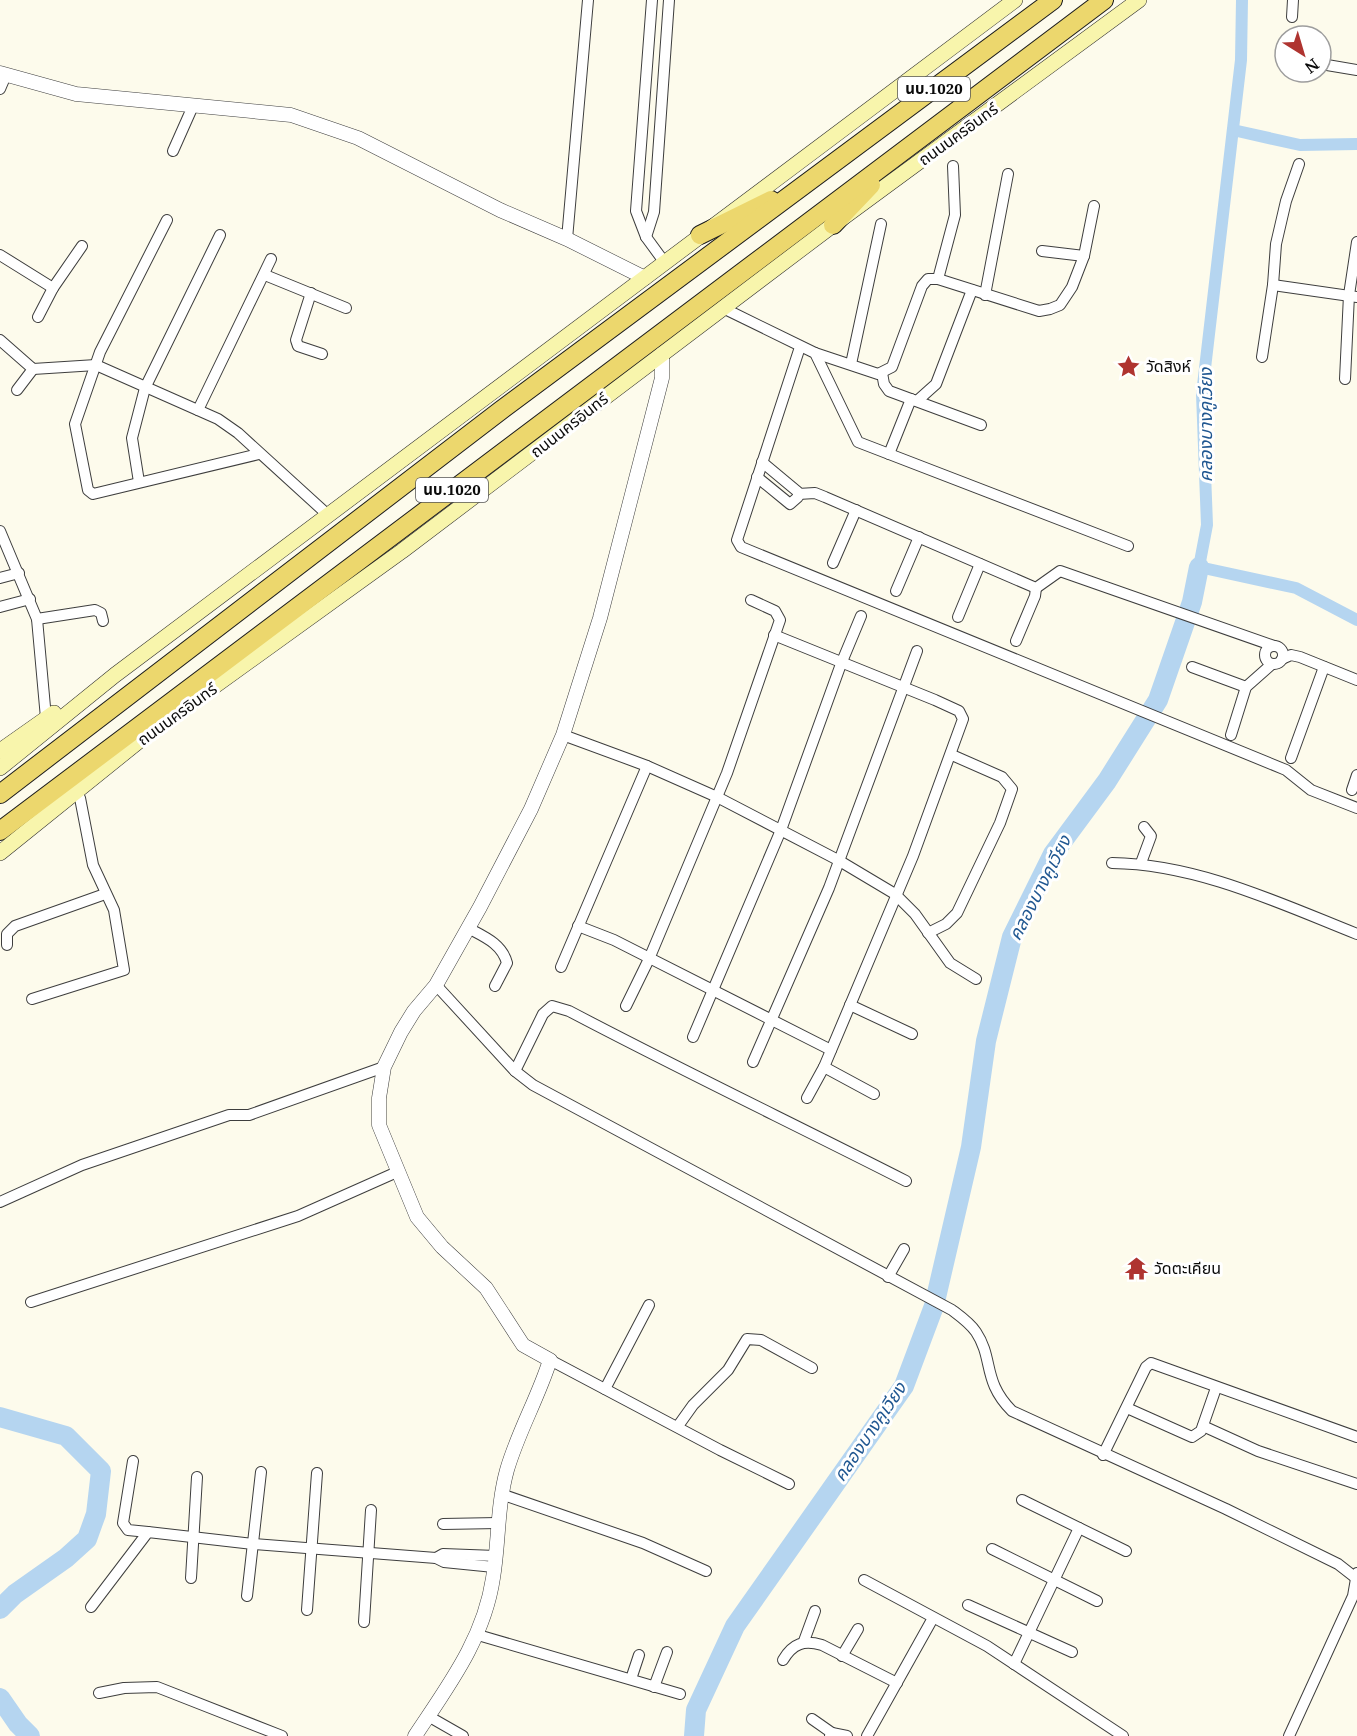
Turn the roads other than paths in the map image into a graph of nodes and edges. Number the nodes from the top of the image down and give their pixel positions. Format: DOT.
graph roads {
  1 [pos="588,0"];
  2 [pos="652,0"];
  3 [pos="669,0"];
  4 [pos="1015,0"];
  5 [pos="1053,0"];
  6 [pos="1104,0"];
  7 [pos="1139,0"];
  8 [pos="1293,0"];
  9 [pos="1292,17"];
  10 [pos="1333,66"];
  11 [pos="1357,70"];
  12 [pos="3,74"];
  13 [pos="0,89"];
  14 [pos="193,106"];
  15 [pos="644,123"];
  16 [pos="662,124"];
  17 [pos="905,148"];
  18 [pos="172,151"];
  19 [pos="1299,164"];
  20 [pos="953,166"];
  21 [pos="1008,174"];
  22 [pos="639,178"];
  23 [pos="814,178"];
  24 [pos="657,180"];
  25 [pos="1094,206"];
  26 [pos="167,220"];
  27 [pos="881,224"];
  28 [pos="833,225"];
  29 [pos="700,235"];
  30 [pos="220,236"];
  31 [pos="646,237"];
  32 [pos="567,239"];
  33 [pos="1357,242"];
  34 [pos="82,246"];
  35 [pos="1042,251"];
  36 [pos="0,255"];
  37 [pos="1084,256"];
  38 [pos="271,259"];
  39 [pos="665,263"];
  40 [pos="265,274"];
  41 [pos="645,278"];
  42 [pos="938,279"];
  43 [pos="1273,285"];
  44 [pos="53,288"];
  45 [pos="972,290"];
  46 [pos="311,293"];
  47 [pos="986,295"];
  48 [pos="1353,296"];
  49 [pos="723,308"];
  50 [pos="346,309"];
  51 [pos="38,317"];
  52 [pos="1,342"];
  53 [pos="800,347"];
  54 [pos="815,353"];
  55 [pos="322,354"];
  56 [pos="662,354"];
  57 [pos="1262,357"];
  58 [pos="851,364"];
  59 [pos="96,365"];
  60 [pos="33,369"];
  61 [pos="882,373"];
  62 [pos="1345,379"];
  63 [pos="146,388"];
  64 [pos="17,390"];
  65 [pos="914,400"];
  66 [pos="198,410"];
  67 [pos="981,425"];
  68 [pos="259,454"];
  69 [pos="889,454"];
  70 [pos="762,462"];
  71 [pos="757,477"];
  72 [pos="139,482"];
  73 [pos="798,494"];
  74 [pos="856,510"];
  75 [pos="328,515"];
  76 [pos="0,531"];
  77 [pos="919,537"];
  78 [pos="1128,546"];
  79 [pos="833,563"];
  80 [pos="980,564"];
  81 [pos="19,573"];
  82 [pos="0,578"];
  83 [pos="1036,588"];
  84 [pos="896,591"];
  85 [pos="30,599"];
  86 [pos="751,600"];
  87 [pos="0,607"];
  88 [pos="861,616"];
  89 [pos="958,617"];
  90 [pos="37,619"];
  91 [pos="103,621"];
  92 [pos="774,635"];
  93 [pos="1016,641"];
  94 [pos="917,651"];
  95 [pos="1277,661"];
  96 [pos="841,664"];
  97 [pos="1192,667"];
  98 [pos="1324,667"];
  99 [pos="115,675"];
  100 [pos="1357,680"];
  101 [pos="1246,687"];
  102 [pos="904,689"];
  103 [pos="46,718"];
  104 [pos="563,735"];
  105 [pos="1232,735"];
  106 [pos="144,737"];
  107 [pos="0,751"];
  108 [pos="952,755"];
  109 [pos="1291,758"];
  110 [pos="647,766"];
  111 [pos="0,768"];
  112 [pos="1357,775"];
  113 [pos="1352,790"];
  114 [pos="0,794"];
  115 [pos="717,797"];
  116 [pos="80,798"];
  117 [pos="1357,808"];
  118 [pos="1144,827"];
  119 [pos="781,830"];
  120 [pos="0,831"];
  121 [pos="0,853"];
  122 [pos="838,860"];
  123 [pos="0,861"];
  124 [pos="1112,863"];
  125 [pos="1141,863"];
  126 [pos="105,894"];
  127 [pos="895,894"];
  128 [pos="578,926"];
  129 [pos="468,928"];
  130 [pos="928,933"];
  131 [pos="1357,934"];
  132 [pos="7,945"];
  133 [pos="650,959"];
  134 [pos="561,967"];
  135 [pos="976,979"];
  136 [pos="436,985"];
  137 [pos="495,986"];
  138 [pos="712,992"];
  139 [pos="32,999"];
  140 [pos="850,1005"];
  141 [pos="626,1006"];
  142 [pos="772,1022"];
  143 [pos="912,1034"];
  144 [pos="693,1037"];
  145 [pos="831,1050"];
  146 [pos="753,1062"];
  147 [pos="384,1067"];
  148 [pos="824,1067"];
  149 [pos="515,1071"];
  150 [pos="874,1094"];
  151 [pos="807,1098"];
  152 [pos="397,1172"];
  153 [pos="906,1181"];
  154 [pos="0,1202"];
  155 [pos="904,1249"];
  156 [pos="888,1277"];
  157 [pos="31,1302"];
  158 [pos="649,1305"];
  159 [pos="550,1360"];
  160 [pos="812,1368"];
  161 [pos="1216,1388"];
  162 [pos="605,1389"];
  163 [pos="1127,1408"];
  164 [pos="678,1426"];
  165 [pos="1203,1426"];
  166 [pos="1357,1437"];
  167 [pos="1103,1455"];
  168 [pos="133,1461"];
  169 [pos="261,1472"];
  170 [pos="317,1473"];
  171 [pos="197,1477"];
  172 [pos="789,1484"];
  173 [pos="1357,1484"];
  174 [pos="501,1494"];
  175 [pos="1022,1500"];
  176 [pos="371,1510"];
  177 [pos="498,1523"];
  178 [pos="443,1524"];
  179 [pos="1079,1528"];
  180 [pos="148,1532"];
  181 [pos="194,1538"];
  182 [pos="253,1544"];
  183 [pos="312,1549"];
  184 [pos="992,1549"];
  185 [pos="1126,1551"];
  186 [pos="368,1554"];
  187 [pos="495,1561"];
  188 [pos="706,1572"];
  189 [pos="1357,1576"];
  190 [pos="191,1578"];
  191 [pos="864,1580"];
  192 [pos="1053,1581"];
  193 [pos="247,1596"];
  194 [pos="1097,1601"];
  195 [pos="968,1605"];
  196 [pos="91,1607"];
  197 [pos="307,1610"];
  198 [pos="815,1611"];
  199 [pos="933,1618"];
  200 [pos="364,1622"];
  201 [pos="858,1629"];
  202 [pos="1029,1633"];
  203 [pos="478,1635"];
  204 [pos="804,1641"];
  205 [pos="667,1652"];
  206 [pos="1072,1652"];
  207 [pos="639,1655"];
  208 [pos="842,1656"];
  209 [pos="783,1660"];
  210 [pos="1014,1664"];
  211 [pos="631,1679"];
  212 [pos="897,1683"];
  213 [pos="654,1687"];
  214 [pos="99,1693"];
  215 [pos="680,1694"];
  216 [pos="428,1716"];
  217 [pos="812,1719"];
  218 [pos="831,1735"];
  219 [pos="282,1736"];
  220 [pos="415,1736"];
  221 [pos="462,1736"];
  222 [pos="847,1736"];
  223 [pos="867,1736"];
  224 [pos="1123,1736"];
  225 [pos="1288,1736"];
  1 -- 32 [label="street"];
  2 -- 15 [label="street"];
  3 -- 16 [label="street"];
  4 -- 29 [label="main road, นบ.1020"];
  5 -- 23 [label="main road, นบ.1020"];
  6 -- 17 [label="main road, ถนนนครอินทร์ / นบ.1020"];
  7 -- 28 [label="main road, ถนนนครอินทร์ / นบ.1020"];
  8 -- 9 [label="street"];
  10 -- 11 [label="street"];
  12 -- 13 [label="street"];
  12 -- 14 [label="street"];
  14 -- 18 [label="street"];
  14 -- 32 [label="street"];
  15 -- 16 [label="street"];
  15 -- 22 [label="street"];
  16 -- 24 [label="street"];
  17 -- 28 [label="main road"];
  17 -- 120 [label="main road, ถนนนครอินทร์ / นบ.1020"];
  19 -- 43 [label="street"];
  20 -- 42 [label="street"];
  21 -- 47 [label="street"];
  22 -- 24 [label="street"];
  22 -- 31 [label="street"];
  23 -- 29 [label="main road"];
  23 -- 114 [label="main road, นบ.1020"];
  24 -- 31 [label="street"];
  25 -- 37 [label="street"];
  26 -- 59 [label="street"];
  27 -- 58 [label="street"];
  28 -- 49 [label="main road, ถนนนครอินทร์ / นบ.1020"];
  29 -- 39 [label="main road, นบ.1020"];
  30 -- 63 [label="street"];
  31 -- 39 [label="street"];
  32 -- 41 [label="street"];
  33 -- 48 [label="street"];
  34 -- 44 [label="street"];
  35 -- 37 [label="street"];
  36 -- 44 [label="street"];
  37 -- 47 [label="street"];
  38 -- 40 [label="street"];
  39 -- 41 [label="main road, นบ.1020"];
  40 -- 46 [label="street"];
  40 -- 66 [label="street"];
  41 -- 75 [label="main road, นบ.1020"];
  42 -- 45 [label="street"];
  42 -- 61 [label="street"];
  43 -- 48 [label="street"];
  43 -- 57 [label="street"];
  44 -- 51 [label="street"];
  45 -- 47 [label="street"];
  45 -- 65 [label="street"];
  46 -- 50 [label="street"];
  46 -- 55 [label="street"];
  48 -- 62 [label="street"];
  49 -- 53 [label="street"];
  49 -- 56 [label="main road, ถนนนครอินทร์ / นบ.1020"];
  52 -- 60 [label="street"];
  53 -- 54 [label="street"];
  53 -- 70 [label="street"];
  54 -- 58 [label="street"];
  54 -- 69 [label="street"];
  56 -- 104 [label="street"];
  56 -- 106 [label="main road, ถนนนครอินทร์ / นบ.1020"];
  58 -- 61 [label="street"];
  59 -- 60 [label="street"];
  59 -- 63 [label="street"];
  59 -- 72 [label="street"];
  60 -- 64 [label="street"];
  61 -- 65 [label="street"];
  63 -- 66 [label="street"];
  63 -- 72 [label="street"];
  65 -- 67 [label="street"];
  65 -- 69 [label="street"];
  66 -- 68 [label="street"];
  68 -- 72 [label="street"];
  68 -- 75 [label="street"];
  69 -- 78 [label="street"];
  70 -- 71 [label="street"];
  70 -- 73 [label="street"];
  71 -- 73 [label="street"];
  71 -- 117 [label="street"];
  73 -- 74 [label="street"];
  74 -- 77 [label="street"];
  74 -- 79 [label="street"];
  75 -- 99 [label="main road, นบ.1020"];
  76 -- 81 [label="street"];
  77 -- 80 [label="street"];
  77 -- 84 [label="street"];
  80 -- 83 [label="street"];
  80 -- 89 [label="street"];
  81 -- 82 [label="street"];
  81 -- 85 [label="street"];
  83 -- 93 [label="street"];
  83 -- 95 [label="street"];
  85 -- 87 [label="street"];
  85 -- 90 [label="street"];
  86 -- 92 [label="street"];
  88 -- 96 [label="street"];
  90 -- 91 [label="street"];
  90 -- 103 [label="street"];
  92 -- 96 [label="street"];
  92 -- 115 [label="street"];
  94 -- 102 [label="street"];
  95 -- 98 [label="street"];
  95 -- 101 [label="street"];
  96 -- 102 [label="street"];
  96 -- 119 [label="street"];
  97 -- 101 [label="street"];
  98 -- 100 [label="street"];
  98 -- 109 [label="street"];
  99 -- 103 [label="main road"];
  99 -- 111 [label="main road, นบ.1020"];
  101 -- 105 [label="street"];
  102 -- 108 [label="street"];
  102 -- 122 [label="street"];
  103 -- 107 [label="main road"];
  104 -- 110 [label="street"];
  104 -- 129 [label="street"];
  106 -- 116 [label="main road"];
  106 -- 121 [label="main road, ถนนนครอินทร์ / นบ.1020"];
  108 -- 127 [label="street"];
  108 -- 130 [label="street"];
  110 -- 115 [label="street"];
  110 -- 128 [label="street"];
  112 -- 113 [label="street"];
  115 -- 119 [label="street"];
  115 -- 133 [label="street"];
  116 -- 123 [label="main road"];
  116 -- 126 [label="street"];
  118 -- 125 [label="street"];
  119 -- 122 [label="street"];
  119 -- 138 [label="street"];
  122 -- 127 [label="street"];
  122 -- 142 [label="street"];
  124 -- 125 [label="street"];
  125 -- 131 [label="street"];
  126 -- 132 [label="street"];
  126 -- 139 [label="street"];
  127 -- 130 [label="street"];
  127 -- 140 [label="street"];
  128 -- 133 [label="street"];
  128 -- 134 [label="street"];
  129 -- 136 [label="street"];
  129 -- 137 [label="street"];
  130 -- 135 [label="street"];
  133 -- 138 [label="street"];
  133 -- 141 [label="street"];
  136 -- 147 [label="street"];
  136 -- 149 [label="street"];
  138 -- 142 [label="street"];
  138 -- 144 [label="street"];
  140 -- 143 [label="street"];
  140 -- 145 [label="street"];
  142 -- 145 [label="street"];
  142 -- 146 [label="street"];
  145 -- 148 [label="street"];
  147 -- 152 [label="street"];
  147 -- 154 [label="street"];
  148 -- 150 [label="street"];
  148 -- 151 [label="street"];
  149 -- 153 [label="street"];
  149 -- 156 [label="street"];
  152 -- 157 [label="street"];
  152 -- 159 [label="street"];
  155 -- 156 [label="street"];
  156 -- 167 [label="street"];
  158 -- 162 [label="street"];
  159 -- 162 [label="street"];
  159 -- 174 [label="street"];
  160 -- 164 [label="street"];
  161 -- 163 [label="street"];
  161 -- 165 [label="street"];
  161 -- 166 [label="street"];
  162 -- 164 [label="street"];
  163 -- 165 [label="street"];
  163 -- 167 [label="street"];
  164 -- 172 [label="street"];
  165 -- 173 [label="street"];
  167 -- 189 [label="street"];
  168 -- 180 [label="street"];
  169 -- 182 [label="street"];
  170 -- 183 [label="street"];
  171 -- 181 [label="street"];
  174 -- 177 [label="street"];
  174 -- 188 [label="street"];
  175 -- 179 [label="street"];
  176 -- 186 [label="street"];
  177 -- 178 [label="street"];
  177 -- 187 [label="street"];
  179 -- 185 [label="street"];
  179 -- 192 [label="street"];
  180 -- 181 [label="street"];
  180 -- 196 [label="street"];
  181 -- 182 [label="street"];
  181 -- 190 [label="street"];
  182 -- 183 [label="street"];
  182 -- 193 [label="street"];
  183 -- 186 [label="street"];
  183 -- 197 [label="street"];
  184 -- 192 [label="street"];
  186 -- 187 [label="street"];
  186 -- 200 [label="street"];
  187 -- 203 [label="street"];
  189 -- 225 [label="street"];
  191 -- 199 [label="street"];
  192 -- 194 [label="street"];
  192 -- 202 [label="street"];
  195 -- 202 [label="street"];
  198 -- 204 [label="street"];
  199 -- 210 [label="street"];
  199 -- 212 [label="street"];
  201 -- 208 [label="street"];
  202 -- 206 [label="street"];
  202 -- 210 [label="street"];
  203 -- 211 [label="street"];
  203 -- 216 [label="street"];
  204 -- 208 [label="street"];
  204 -- 209 [label="street"];
  205 -- 213 [label="street"];
  207 -- 211 [label="street"];
  208 -- 212 [label="street"];
  210 -- 224 [label="street"];
  211 -- 213 [label="street"];
  212 -- 223 [label="street"];
  213 -- 215 [label="street"];
  214 -- 219 [label="street"];
  216 -- 220 [label="street"];
  216 -- 221 [label="street"];
  217 -- 218 [label="street"];
  218 -- 222 [label="street"];
}
